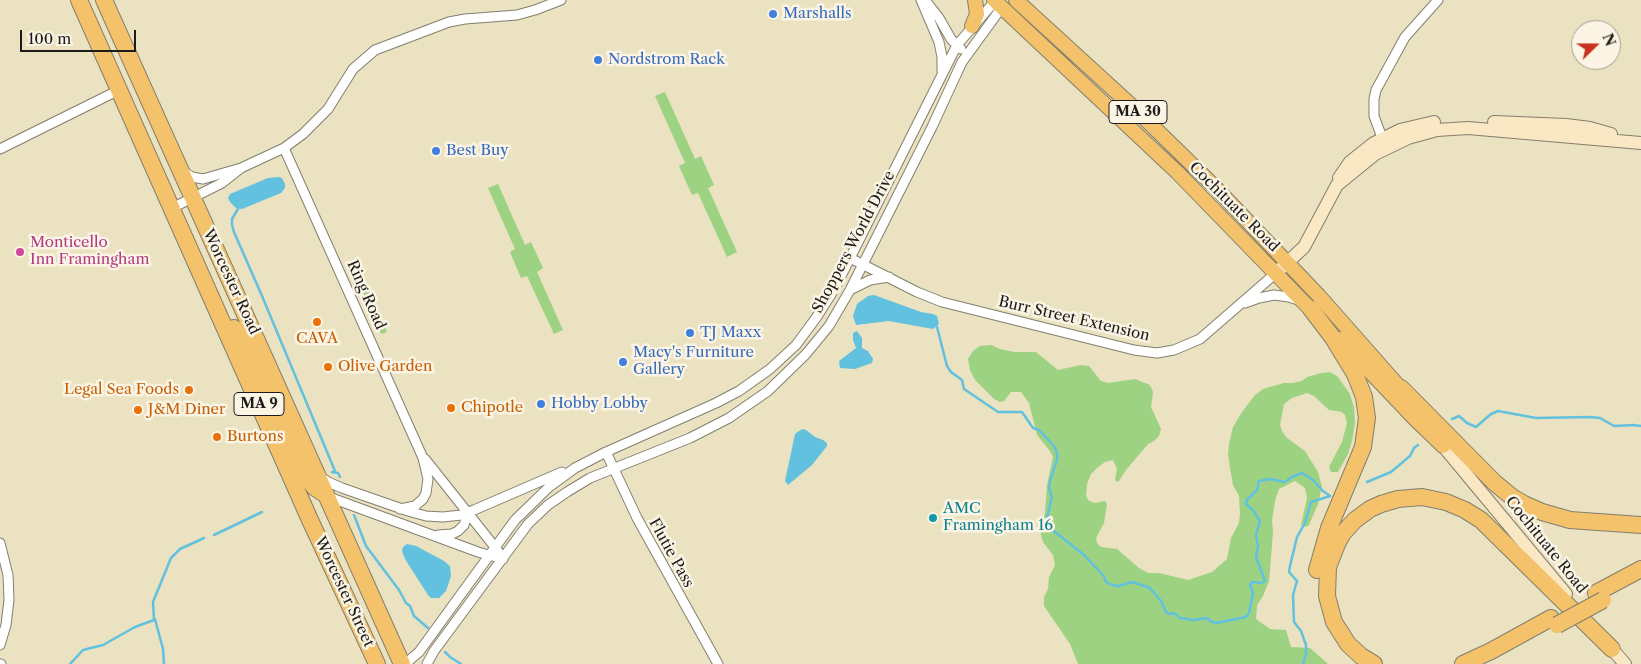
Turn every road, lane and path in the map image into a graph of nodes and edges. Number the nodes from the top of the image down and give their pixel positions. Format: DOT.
graph roads {
  1 [pos="79,0"];
  2 [pos="104,0"];
  3 [pos="561,0"];
  4 [pos="921,0"];
  5 [pos="926,0"];
  6 [pos="975,0"];
  7 [pos="1016,0"];
  8 [pos="1438,0"];
  9 [pos="998,2"];
  10 [pos="972,26"];
  11 [pos="957,45"];
  12 [pos="967,54"];
  13 [pos="941,77"];
  14 [pos="119,90"];
  15 [pos="1635,142"];
  16 [pos="1384,143"];
  17 [pos="284,148"];
  18 [pos="0,149"];
  19 [pos="177,164"];
  20 [pos="241,168"];
  21 [pos="192,198"];
  22 [pos="172,208"];
  23 [pos="850,258"];
  24 [pos="1288,262"];
  25 [pos="863,264"];
  26 [pos="1276,273"];
  27 [pos="889,277"];
  28 [pos="208,289"];
  29 [pos="850,290"];
  30 [pos="1234,309"];
  31 [pos="1311,309"];
  32 [pos="1401,388"];
  33 [pos="1443,446"];
  34 [pos="606,452"];
  35 [pos="421,453"];
  36 [pos="586,463"];
  37 [pos="315,467"];
  38 [pos="613,468"];
  39 [pos="329,497"];
  40 [pos="400,509"];
  41 [pos="468,513"];
  42 [pos="310,520"];
  43 [pos="1641,525"];
  44 [pos="429,534"];
  45 [pos="0,543"];
  46 [pos="495,547"];
  47 [pos="489,555"];
  48 [pos="503,559"];
  49 [pos="358,563"];
  50 [pos="1641,569"];
  51 [pos="1641,579"];
  52 [pos="1599,596"];
  53 [pos="1554,621"];
  54 [pos="0,645"];
  55 [pos="1612,649"];
  56 [pos="377,664"];
  57 [pos="404,664"];
  58 [pos="427,664"];
  59 [pos="718,664"];
  60 [pos="1355,664"];
  61 [pos="1374,664"];
  62 [pos="1463,664"];
  63 [pos="1485,664"];
  64 [pos="1625,664"];
  1 -- 14 [label="highway, Worcester Road / MA 9"];
  2 -- 19 [label="highway, Worcester Road / MA 9"];
  3 -- 17 [label="street"];
  4 -- 13 [label="street"];
  5 -- 11 [label="street"];
  6 -- 10 [label="main road"];
  7 -- 24 [label="main road, Cochituate Road / MA 30"];
  8 -- 16 [label="street"];
  9 -- 10 [label="street, Shoppers World Drive"];
  9 -- 12 [label="street, Shoppers World Drive"];
  9 -- 26 [label="main road, Cochituate Road / MA 30"];
  10 -- 11 [label="street, Shoppers World Drive"];
  11 -- 12 [label="street"];
  11 -- 13 [label="street, Shoppers World Drive"];
  12 -- 25 [label="street, Shoppers World Drive"];
  13 -- 23 [label="street, Shoppers World Drive"];
  14 -- 18 [label="street"];
  14 -- 22 [label="highway, Worcester Road / MA 9"];
  15 -- 16 [label="street"];
  16 -- 24 [label="street"];
  17 -- 20 [label="street"];
  17 -- 35 [label="street, Ring Road"];
  19 -- 20 [label="street"];
  19 -- 21 [label="highway, Worcester Road / MA 9"];
  20 -- 21 [label="street"];
  21 -- 22 [label="street"];
  21 -- 37 [label="highway, Worcester Road / MA 9"];
  22 -- 28 [label="highway, Worcester Road / MA 9"];
  23 -- 25 [label="street, Burr Street Extension"];
  23 -- 34 [label="street, Shoppers World Drive"];
  24 -- 26 [label="street"];
  24 -- 32 [label="main road, Cochituate Road / MA 30"];
  25 -- 27 [label="street, Burr Street Extension"];
  25 -- 29 [label="street, Shoppers World Drive"];
  26 -- 30 [label="street, Burr Street Extension"];
  26 -- 31 [label="main road, Cochituate Road / MA 30"];
  27 -- 29 [label="street"];
  27 -- 30 [label="street, Burr Street Extension"];
  28 -- 39 [label="highway"];
  28 -- 42 [label="highway, Worcester Road / MA 9"];
  29 -- 38 [label="street, Shoppers World Drive"];
  30 -- 31 [label="street"];
  31 -- 33 [label="main road, Cochituate Road / MA 30"];
  31 -- 60 [label="highway"];
  32 -- 33 [label="main road, Cochituate Road / MA 30"];
  32 -- 43 [label="highway"];
  33 -- 55 [label="street, Cochituate Road / MA 30"];
  34 -- 36 [label="street, Shoppers World Drive"];
  34 -- 38 [label="street, Flutie Pass"];
  35 -- 40 [label="street, Ring Road"];
  35 -- 41 [label="street, Ring Road"];
  36 -- 41 [label="street, Shoppers World Drive"];
  36 -- 46 [label="street, Shoppers World Drive"];
  37 -- 39 [label="highway, Worcester Road / MA 9"];
  37 -- 40 [label="street, Shoppers World Drive"];
  38 -- 48 [label="street, Shoppers World Drive"];
  38 -- 59 [label="street, Flutie Pass"];
  39 -- 44 [label="street"];
  39 -- 49 [label="highway, Worcester Road / MA 9"];
  40 -- 41 [label="street, Shoppers World Drive"];
  41 -- 44 [label="street"];
  41 -- 46 [label="street, Ring Road"];
  42 -- 56 [label="highway, Worcester Street / MA 9"];
  44 -- 47 [label="street"];
  45 -- 54 [label="street"];
  46 -- 47 [label="street, Shoppers World Drive"];
  46 -- 48 [label="street, Ring Road"];
  47 -- 48 [label="street"];
  47 -- 57 [label="street, Shoppers World Drive"];
  48 -- 58 [label="street, Shoppers World Drive"];
  49 -- 57 [label="highway, Worcester Street / MA 9"];
  50 -- 52 [label="highway"];
  51 -- 52 [label="highway"];
  52 -- 53 [label="highway, bridge"];
  53 -- 62 [label="highway"];
  53 -- 63 [label="highway"];
  55 -- 61 [label="highway"];
  55 -- 64 [label="street, Cochituate Road / MA 30"];
}
